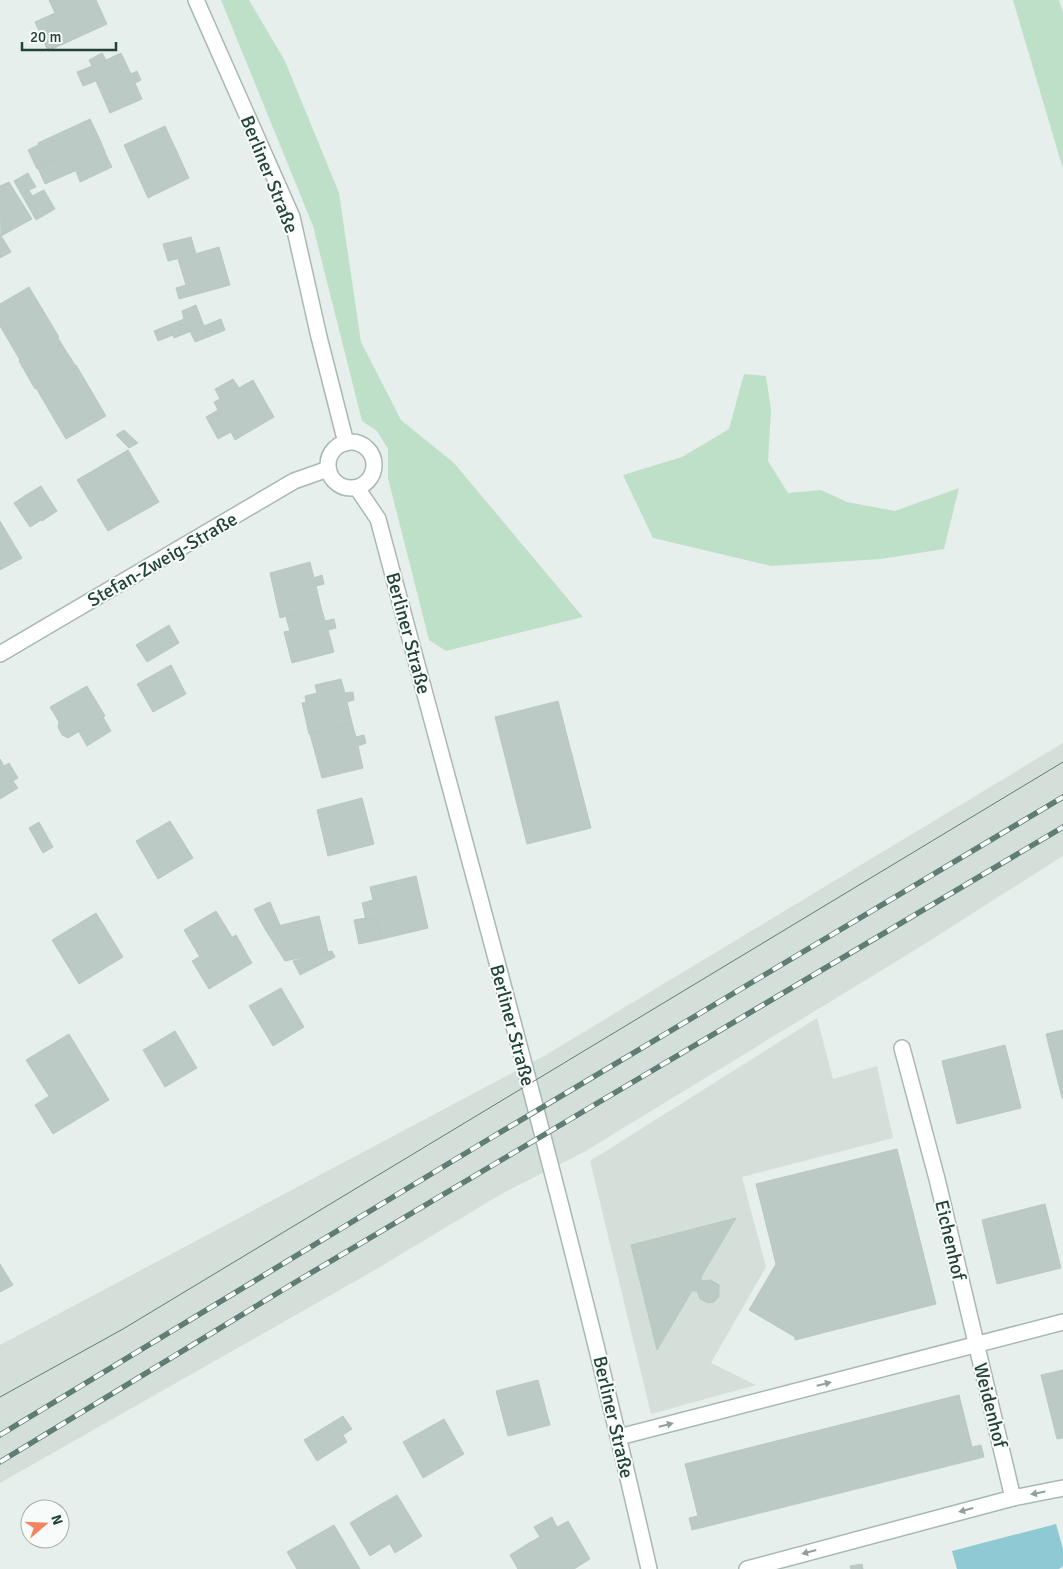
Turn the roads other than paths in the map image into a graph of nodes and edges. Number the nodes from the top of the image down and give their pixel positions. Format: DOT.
graph roads {
  1 [pos="196,0"];
  2 [pos="346,443"];
  3 [pos="328,469"];
  4 [pos="357,488"];
  5 [pos="0,654"];
  6 [pos="902,1048"];
  7 [pos="1063,1322"];
  8 [pos="976,1345"];
  9 [pos="619,1437"];
  10 [pos="1063,1488"];
  11 [pos="1013,1498"];
  12 [pos="649,1569"];
  13 [pos="747,1569"];
  1 -- 2 [label="street, Berliner Straße"];
  2 -- 3 [label="street"];
  2 -- 4 [label="street"];
  3 -- 4 [label="street"];
  3 -- 5 [label="street, Stefan-Zweig-Straße"];
  4 -- 9 [label="street, Berliner Straße"];
  6 -- 8 [label="street, Eichenhof"];
  7 -- 8 [label="street"];
  9 -- 8 [label="street, Weidenhof, one-way"];
  8 -- 11 [label="street, Weidenhof"];
  9 -- 12 [label="street, Berliner Straße"];
  10 -- 11 [label="street, one-way"];
  11 -- 13 [label="street, one-way"];
}
